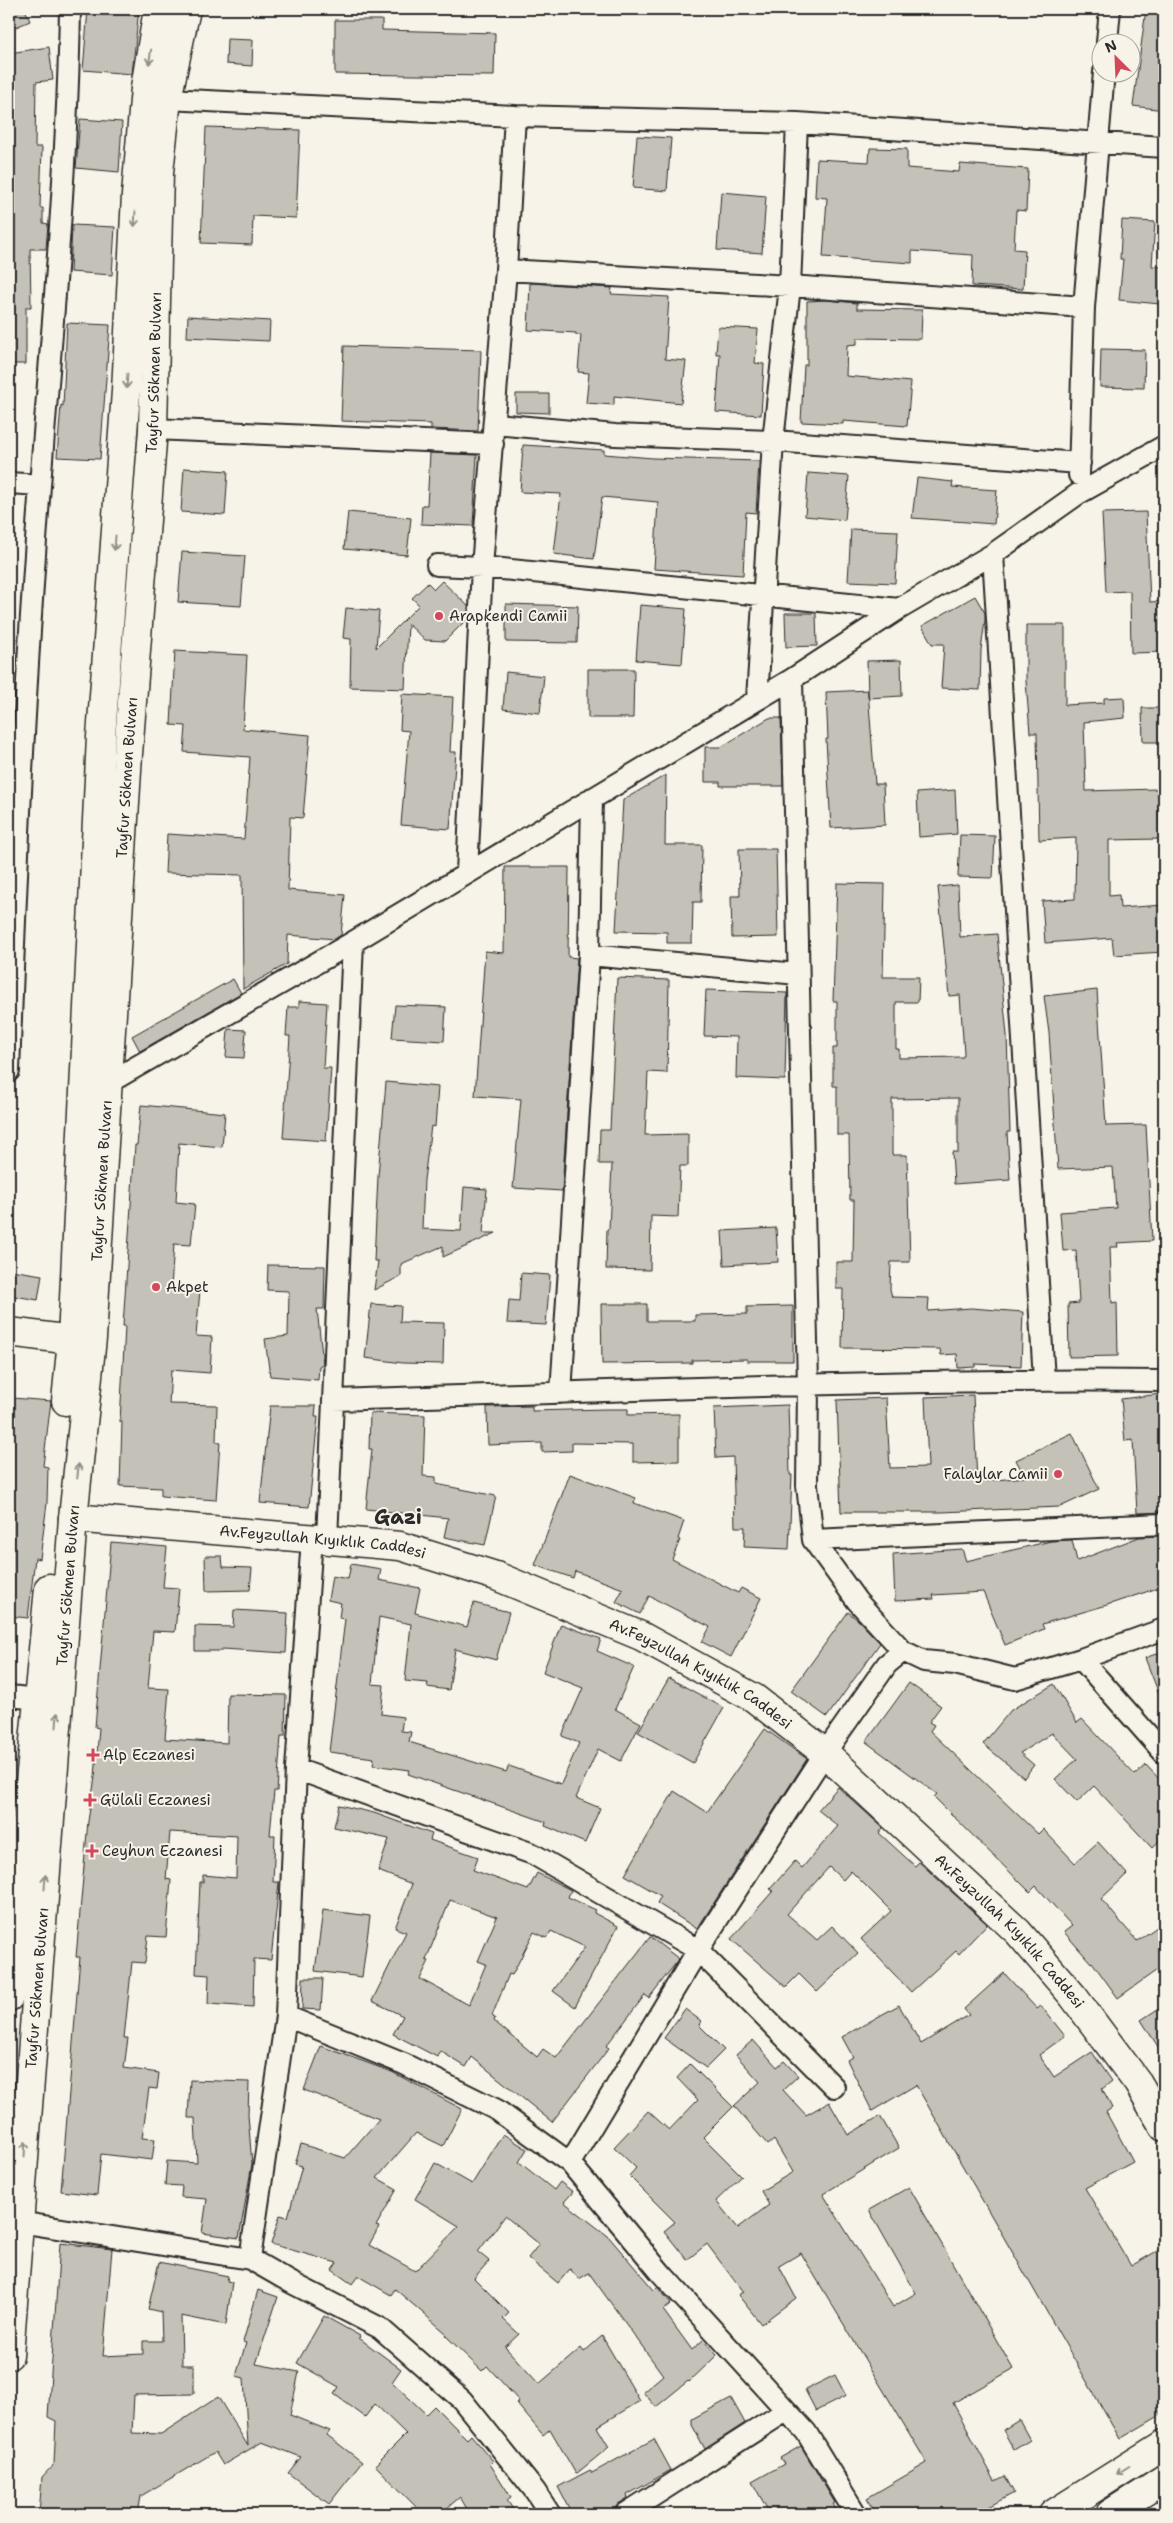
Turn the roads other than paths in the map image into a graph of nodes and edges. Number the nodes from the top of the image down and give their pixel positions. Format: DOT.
graph roads {
  1 [pos="70,9"];
  2 [pos="158,9"];
  3 [pos="186,9"];
  4 [pos="1110,9"];
  5 [pos="1108,32"];
  6 [pos="1103,82"];
  7 [pos="168,98"];
  8 [pos="515,116"];
  9 [pos="797,123"];
  10 [pos="1098,143"];
  11 [pos="1164,147"];
  12 [pos="506,270"];
  13 [pos="790,286"];
  14 [pos="1084,307"];
  15 [pos="494,424"];
  16 [pos="153,429"];
  17 [pos="773,441"];
  18 [pos="493,444"];
  19 [pos="1164,446"];
  20 [pos="1080,464"];
  21 [pos="9,483"];
  22 [pos="40,485"];
  23 [pos="1078,494"];
  24 [pos="993,554"];
  25 [pos="437,565"];
  26 [pos="482,567"];
  27 [pos="764,596"];
  28 [pos="899,609"];
  29 [pos="792,679"];
  30 [pos="757,699"];
  31 [pos="592,798"];
  32 [pos="467,872"];
  33 [pos="353,942"];
  34 [pos="589,955"];
  35 [pos="798,974"];
  36 [pos="9,1071"];
  37 [pos="96,1084"];
  38 [pos="9,1332"];
  39 [pos="72,1340"];
  40 [pos="1044,1380"];
  41 [pos="1164,1382"];
  42 [pos="808,1385"];
  43 [pos="561,1393"];
  44 [pos="334,1400"];
  45 [pos="73,1518"];
  46 [pos="1164,1524"];
  47 [pos="320,1539"];
  48 [pos="813,1540"];
  49 [pos="1164,1630"];
  50 [pos="903,1651"];
  51 [pos="1081,1659"];
  52 [pos="9,1696"];
  53 [pos="39,1698"];
  54 [pos="825,1753"];
  55 [pos="1164,1753"];
  56 [pos="296,1769"];
  57 [pos="698,1950"];
  58 [pos="9,1997"];
  59 [pos="286,2016"];
  60 [pos="834,2087"];
  61 [pos="1164,2127"];
  62 [pos="570,2163"];
  63 [pos="19,2222"];
  64 [pos="250,2259"];
  65 [pos="9,2355"];
  66 [pos="786,2411"];
  67 [pos="1164,2444"];
  68 [pos="1164,2478"];
  69 [pos="550,2514"];
  70 [pos="625,2514"];
  71 [pos="856,2514"];
  72 [pos="1053,2514"];
  73 [pos="1110,2514"];
  1 -- 22 [label="street"];
  2 -- 37 [label="main road, Tayfur Sökmen Bulvarı, one-way"];
  3 -- 7 [label="main road, Tayfur Sökmen Bulvarı"];
  4 -- 5 [label="street"];
  6 -- 10 [label="street"];
  7 -- 8 [label="street"];
  7 -- 16 [label="main road, Tayfur Sökmen Bulvarı"];
  8 -- 9 [label="street"];
  8 -- 12 [label="street"];
  9 -- 10 [label="street"];
  9 -- 13 [label="street"];
  10 -- 11 [label="street"];
  10 -- 14 [label="street"];
  12 -- 13 [label="street"];
  12 -- 15 [label="street"];
  13 -- 14 [label="street"];
  13 -- 17 [label="street"];
  14 -- 20 [label="street"];
  15 -- 17 [label="street"];
  15 -- 18 [label="street"];
  16 -- 18 [label="street"];
  16 -- 37 [label="main road, Tayfur Sökmen Bulvarı"];
  17 -- 20 [label="street"];
  17 -- 27 [label="street"];
  18 -- 26 [label="street"];
  19 -- 23 [label="street"];
  20 -- 23 [label="street"];
  21 -- 22 [label="street"];
  22 -- 36 [label="street"];
  23 -- 24 [label="street"];
  24 -- 28 [label="street"];
  24 -- 40 [label="street"];
  25 -- 26 [label="street"];
  26 -- 27 [label="street"];
  26 -- 32 [label="street"];
  27 -- 28 [label="street"];
  27 -- 30 [label="street"];
  28 -- 29 [label="street"];
  29 -- 30 [label="street"];
  29 -- 35 [label="street"];
  30 -- 31 [label="street"];
  31 -- 32 [label="street"];
  31 -- 34 [label="street"];
  32 -- 33 [label="street"];
  33 -- 37 [label="street"];
  33 -- 44 [label="street"];
  34 -- 35 [label="street"];
  34 -- 43 [label="street"];
  35 -- 42 [label="street"];
  37 -- 39 [label="main road, Tayfur Sökmen Bulvarı"];
  45 -- 37 [label="main road, Tayfur Sökmen Bulvarı, one-way"];
  38 -- 39 [label="main road"];
  39 -- 53 [label="main road, Tayfur Sökmen Bulvarı"];
  40 -- 41 [label="street"];
  40 -- 42 [label="street"];
  42 -- 43 [label="street"];
  42 -- 48 [label="street"];
  43 -- 44 [label="street"];
  44 -- 47 [label="street"];
  45 -- 47 [label="main road, Av.Feyzullah Kıyıklık Caddesi"];
  63 -- 45 [label="main road, Tayfur Sökmen Bulvarı, one-way"];
  46 -- 48 [label="street"];
  47 -- 54 [label="main road, Av.Feyzullah Kıyıklık Caddesi"];
  47 -- 56 [label="street"];
  48 -- 50 [label="street"];
  49 -- 51 [label="street"];
  50 -- 51 [label="street"];
  50 -- 54 [label="street"];
  51 -- 55 [label="street"];
  52 -- 53 [label="street"];
  53 -- 58 [label="main road, Tayfur Sökmen Bulvarı"];
  54 -- 57 [label="street"];
  54 -- 61 [label="main road, Av.Feyzullah Kıyıklık Caddesi"];
  56 -- 57 [label="street"];
  56 -- 59 [label="street"];
  57 -- 60 [label="street"];
  57 -- 62 [label="street"];
  59 -- 62 [label="street"];
  59 -- 64 [label="street"];
  62 -- 66 [label="street"];
  63 -- 64 [label="street"];
  63 -- 65 [label="main road, Tayfur Sökmen Bulvarı"];
  64 -- 69 [label="street"];
  66 -- 70 [label="street"];
  66 -- 71 [label="street"];
  67 -- 72 [label="main road, one-way"];
  68 -- 73 [label="main road"];
}
